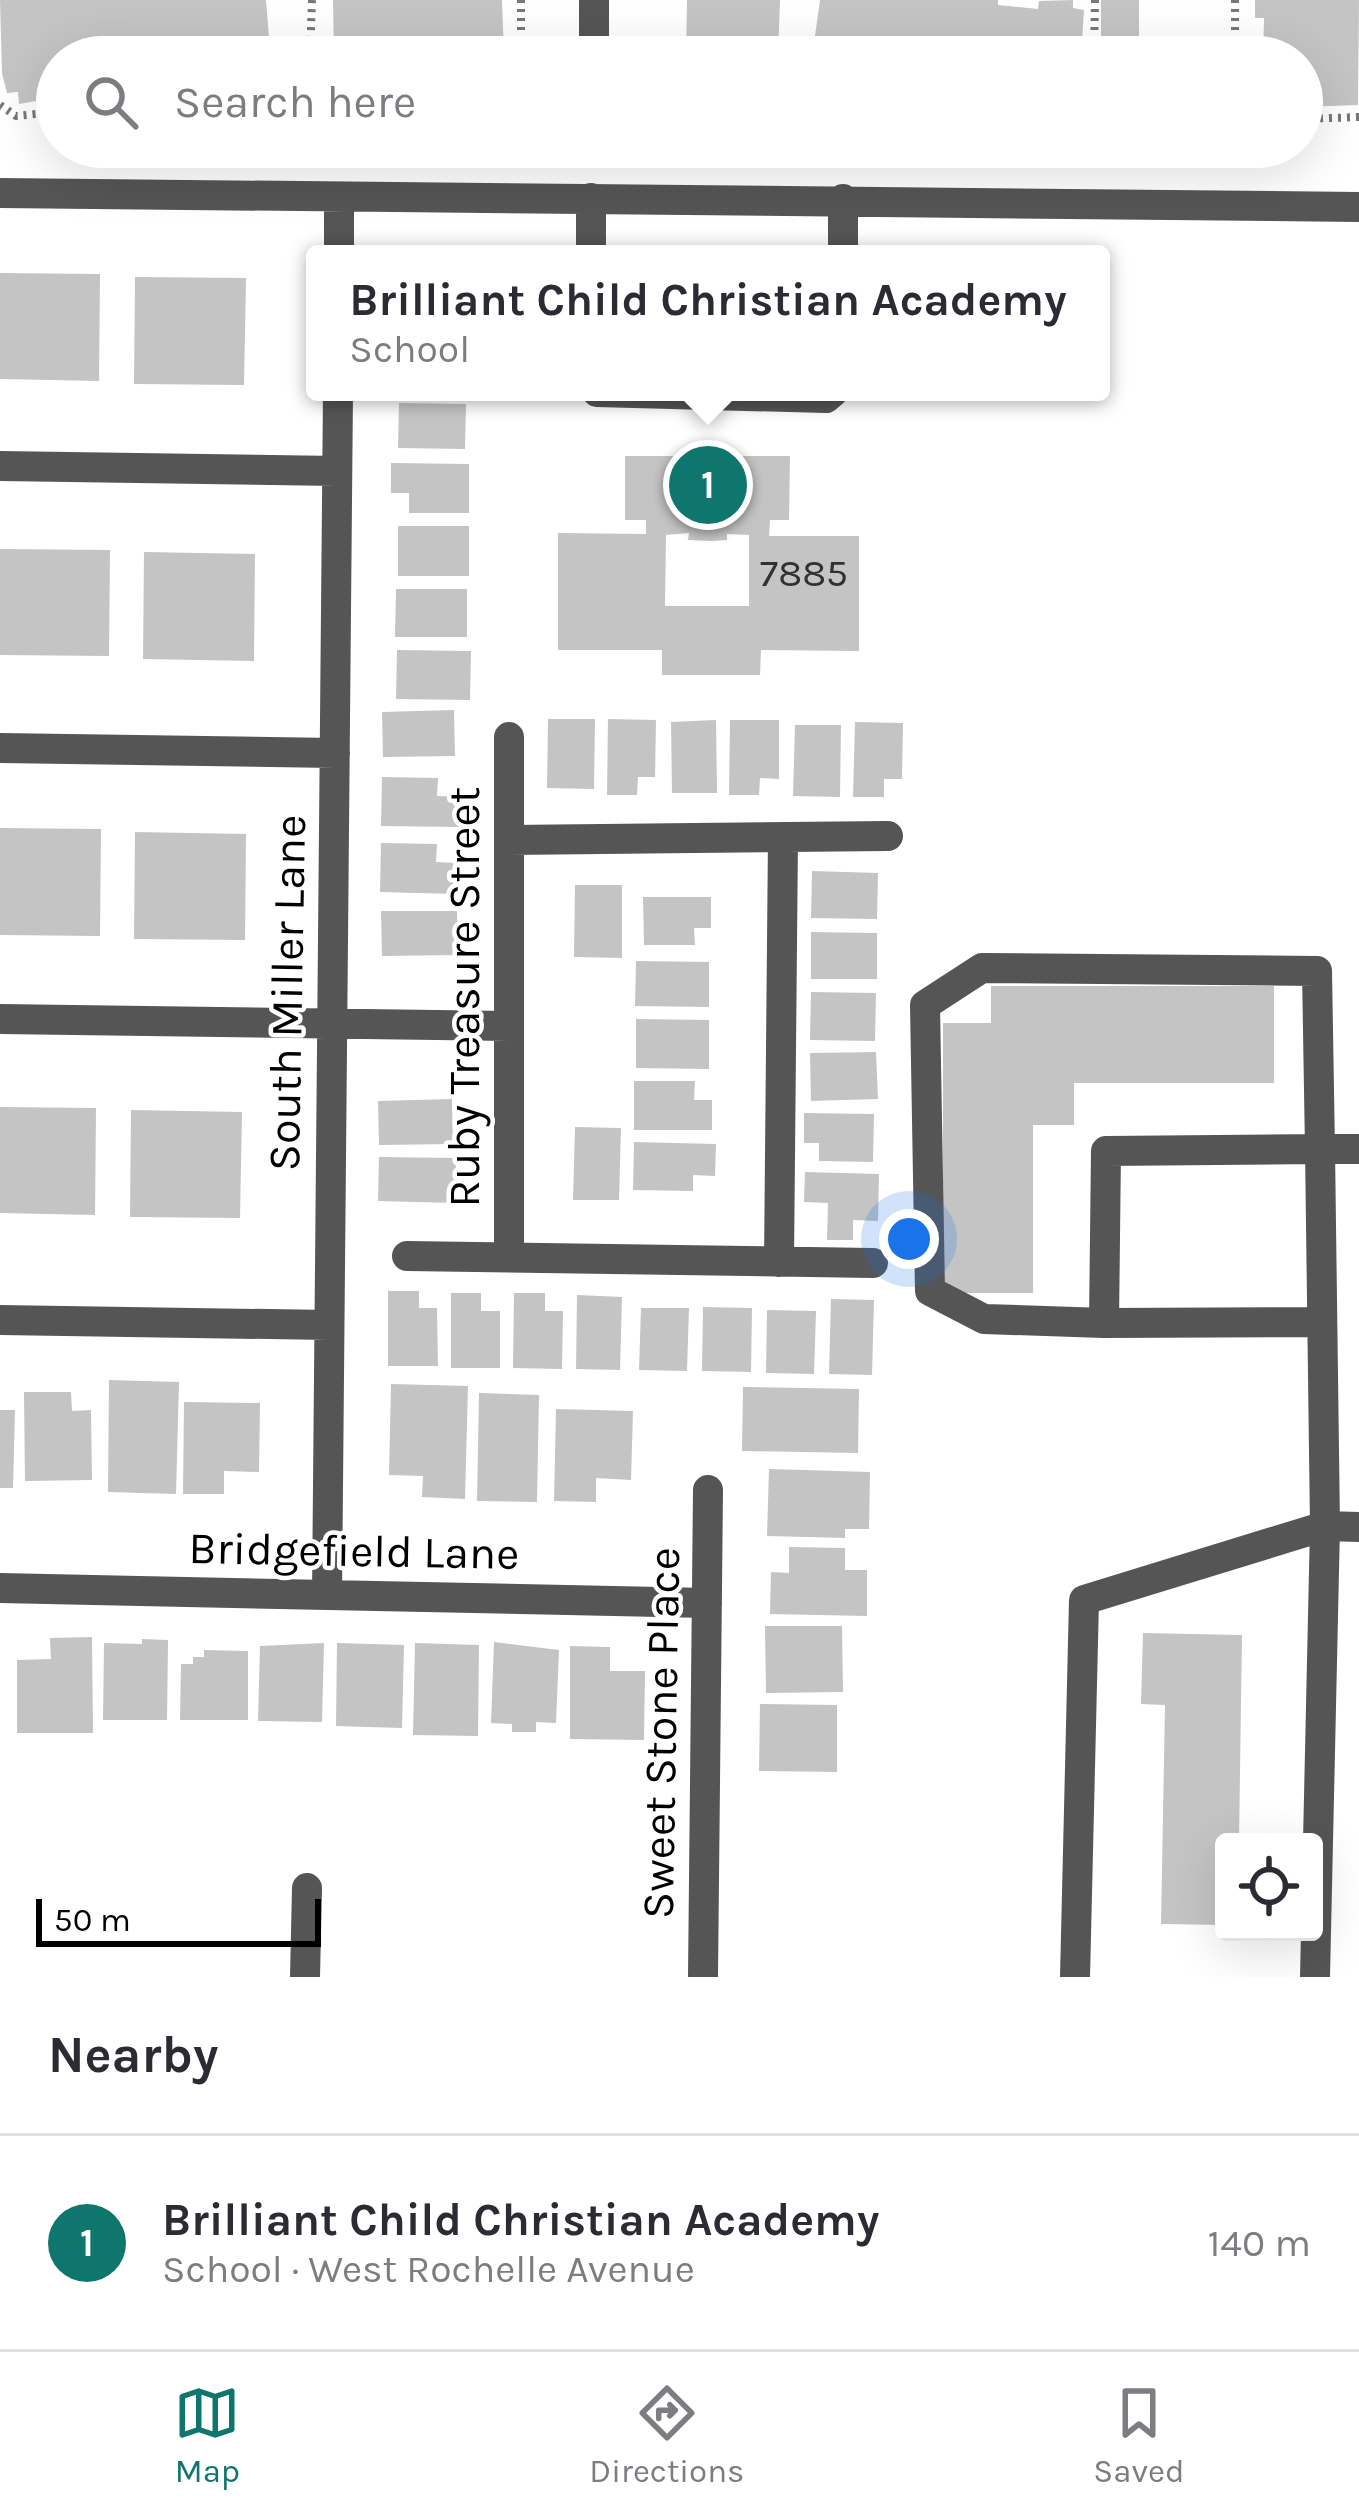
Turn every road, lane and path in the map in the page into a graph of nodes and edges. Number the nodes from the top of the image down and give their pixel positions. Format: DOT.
graph roads {
  1 [pos="312,0"];
  2 [pos="521,0"];
  3 [pos="594,0"];
  4 [pos="1095,0"];
  5 [pos="1234,0"];
  6 [pos="311,36"];
  7 [pos="521,36"];
  8 [pos="594,36"];
  9 [pos="1094,36"];
  10 [pos="1235,36"];
  11 [pos="0,105"];
  12 [pos="36,114"];
  13 [pos="1359,117"];
  14 [pos="1323,118"];
  15 [pos="0,194"];
  16 [pos="339,197"];
  17 [pos="590,198"];
  18 [pos="843,199"];
  19 [pos="1359,207"];
  20 [pos="339,245"];
  21 [pos="591,245"];
  22 [pos="844,245"];
  23 [pos="338,401"];
  24 [pos="0,466"];
  25 [pos="337,471"];
  26 [pos="509,737"];
  27 [pos="0,748"];
  28 [pos="335,753"];
  29 [pos="888,836"];
  30 [pos="783,837"];
  31 [pos="509,840"];
  32 [pos="0,1019"];
  33 [pos="331,1025"];
  34 [pos="509,1026"];
  35 [pos="1320,1149"];
  36 [pos="1359,1149"];
  37 [pos="407,1256"];
  38 [pos="509,1258"];
  39 [pos="779,1262"];
  40 [pos="872,1263"];
  41 [pos="0,1320"];
  42 [pos="1322,1322"];
  43 [pos="1105,1323"];
  44 [pos="329,1325"];
  45 [pos="708,1490"];
  46 [pos="1325,1526"];
  47 [pos="1359,1527"];
  48 [pos="0,1588"];
  49 [pos="327,1595"];
  50 [pos="707,1603"];
  51 [pos="307,1888"];
  52 [pos="305,1977"];
  53 [pos="703,1977"];
  54 [pos="1075,1977"];
  55 [pos="1315,1977"];
  1 -- 6 [label="path"];
  2 -- 7 [label="path"];
  3 -- 8 [label="street"];
  4 -- 9 [label="path"];
  5 -- 10 [label="path"];
  11 -- 12 [label="path"];
  13 -- 14 [label="path"];
  15 -- 16 [label="street"];
  16 -- 17 [label="street"];
  16 -- 20 [label="street"];
  17 -- 18 [label="street"];
  17 -- 21 [label="street"];
  18 -- 19 [label="street"];
  18 -- 22 [label="street"];
  23 -- 25 [label="street, South Miller Lane"];
  24 -- 25 [label="street"];
  25 -- 28 [label="street, South Miller Lane"];
  26 -- 31 [label="street, Ruby Treasure Street"];
  27 -- 28 [label="street"];
  28 -- 33 [label="street, South Miller Lane"];
  29 -- 30 [label="street"];
  30 -- 31 [label="street"];
  30 -- 39 [label="street"];
  31 -- 34 [label="street, Ruby Treasure Street"];
  32 -- 33 [label="street"];
  33 -- 34 [label="street"];
  33 -- 44 [label="street, South Miller Lane"];
  34 -- 38 [label="street, Ruby Treasure Street"];
  35 -- 36 [label="street"];
  35 -- 42 [label="street"];
  35 -- 43 [label="street"];
  35 -- 43 [label="street"];
  37 -- 38 [label="street"];
  38 -- 39 [label="street"];
  39 -- 40 [label="street"];
  41 -- 44 [label="street"];
  42 -- 43 [label="street"];
  42 -- 46 [label="street"];
  44 -- 49 [label="street, South Miller Lane"];
  45 -- 50 [label="street, Sweet Stone Place"];
  46 -- 47 [label="street"];
  46 -- 54 [label="street"];
  46 -- 55 [label="street"];
  48 -- 49 [label="street, Bridgefield Lane"];
  49 -- 50 [label="street, Bridgefield Lane"];
  50 -- 53 [label="street, Sweet Stone Place"];
  51 -- 52 [label="street"];
}
